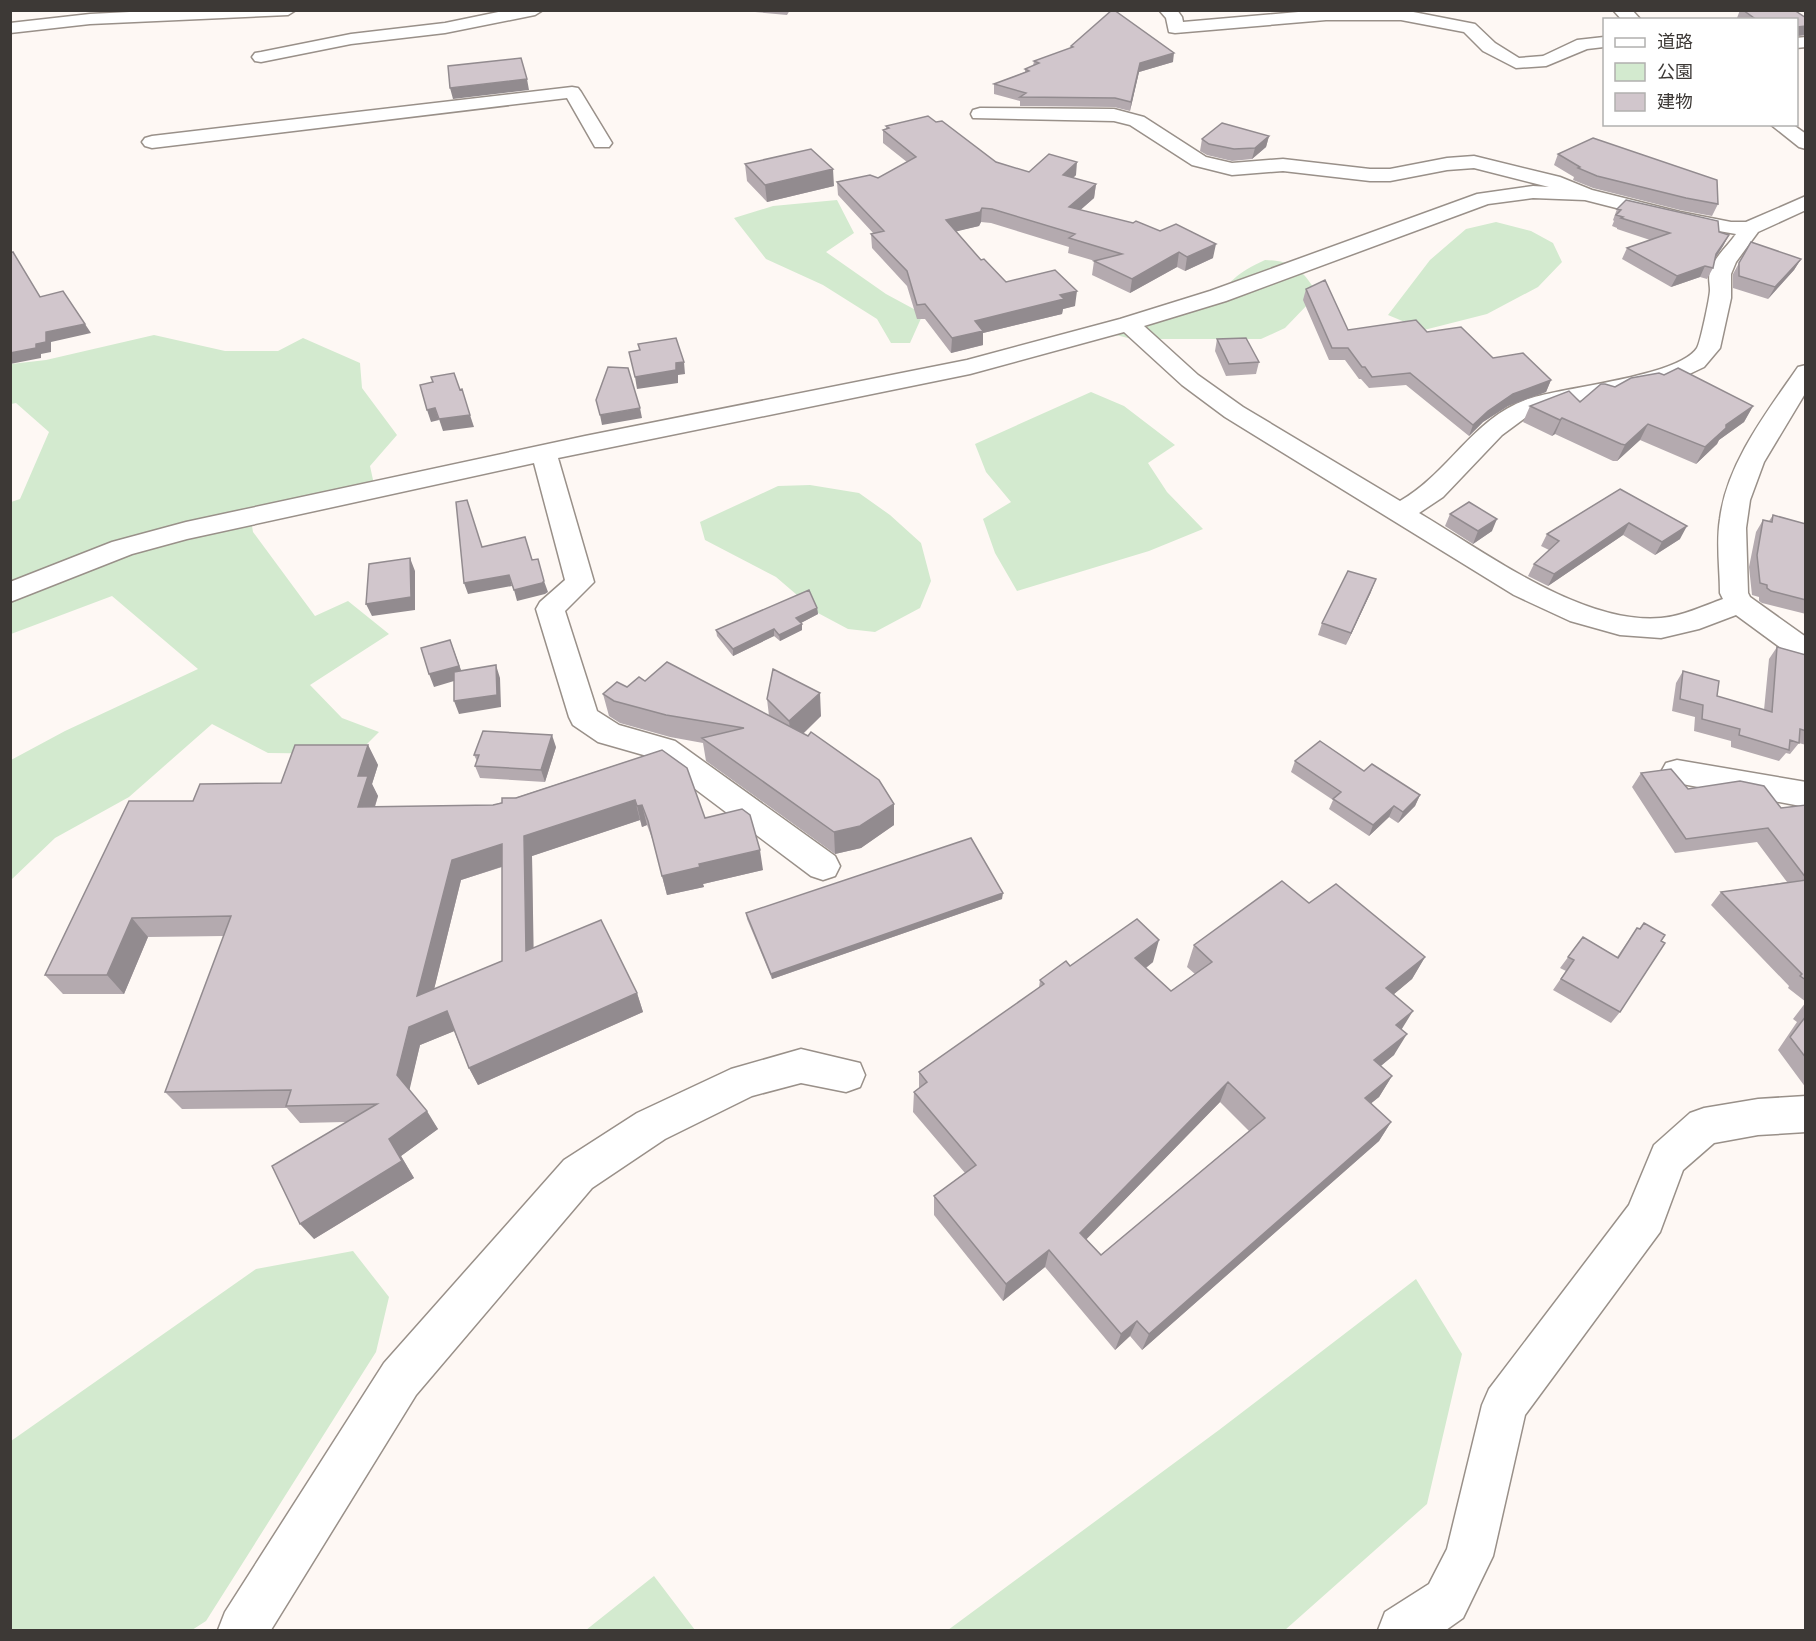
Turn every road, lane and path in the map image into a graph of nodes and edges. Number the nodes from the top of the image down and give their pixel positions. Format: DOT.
graph roads {
  1 [pos="288,10"];
  2 [pos="535,10"];
  3 [pos="1167,10"];
  4 [pos="1451,10"];
  5 [pos="1285,14"];
  6 [pos="10,28"];
  7 [pos="1469,28"];
  8 [pos="1603,42"];
  9 [pos="261,57"];
  10 [pos="980,114"];
  11 [pos="1782,126"];
  12 [pos="152,142"];
  13 [pos="602,143"];
  14 [pos="1806,143"];
  15 [pos="1585,194"];
  16 [pos="1806,202"];
  17 [pos="1749,228"];
  18 [pos="1128,324"];
  19 [pos="1806,372"];
  20 [pos="544,454"];
  21 [pos="1399,513"];
  22 [pos="10,593"];
  23 [pos="1739,603"];
  24 [pos="1806,651"];
  25 [pos="1677,772"];
  26 [pos="1806,795"];
  27 [pos="823,866"];
  28 [pos="846,1075"];
  29 [pos="1806,1114"];
  30 [pos="243,1630"];
  31 [pos="1403,1630"];
  1 -- 6 [label="street"];
  2 -- 9 [label="street"];
  3 -- 5 [label="street"];
  4 -- 7 [label="street"];
  5 -- 7 [label="street"];
  7 -- 8 [label="street"];
  10 -- 15 [label="street"];
  11 -- 14 [label="street"];
  12 -- 13 [label="street"];
  15 -- 17 [label="street"];
  15 -- 18 [label="street"];
  16 -- 17 [label="street"];
  17 -- 21 [label="street"];
  18 -- 20 [label="street"];
  18 -- 21 [label="street"];
  19 -- 23 [label="street"];
  20 -- 22 [label="street"];
  20 -- 27 [label="street"];
  21 -- 23 [label="street"];
  23 -- 24 [label="street"];
  25 -- 26 [label="street"];
  28 -- 30 [label="street"];
  29 -- 31 [label="street"];
}
